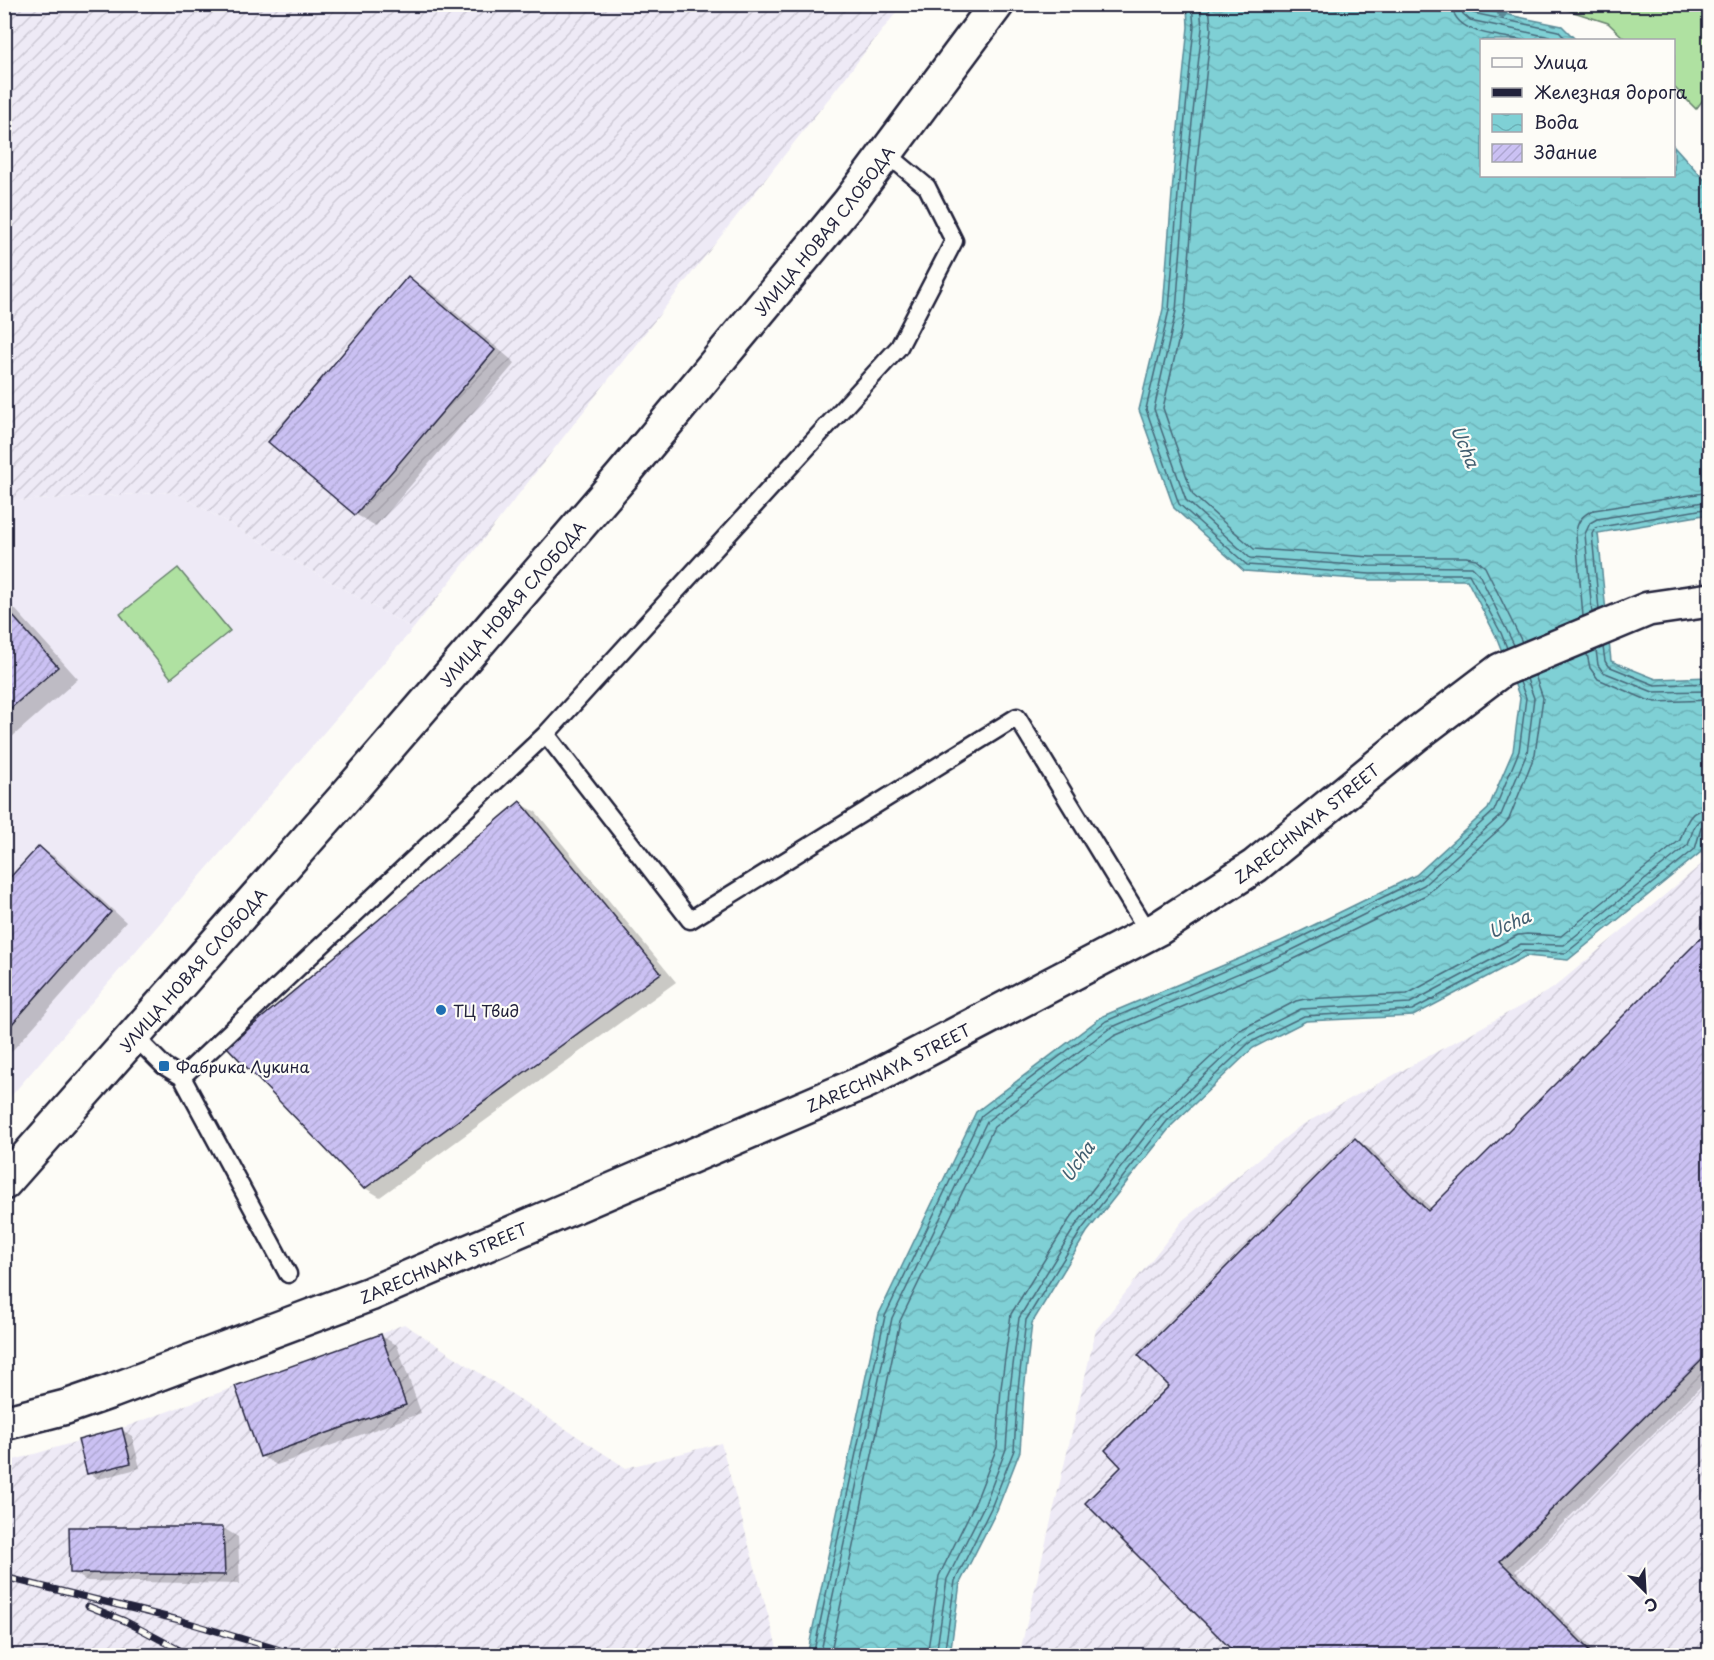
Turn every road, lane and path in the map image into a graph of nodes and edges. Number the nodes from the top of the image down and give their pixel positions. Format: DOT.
graph roads {
  1 [pos="997,4"];
  2 [pos="886,153"];
  3 [pos="1710,600"];
  4 [pos="546,734"];
  5 [pos="1149,933"];
  6 [pos="134,1036"];
  7 [pos="182,1077"];
  8 [pos="4,1183"];
  9 [pos="288,1274"];
  10 [pos="4,1423"];
  1 -- 2 [label="main road, УЛИЦА НОВАЯ СЛОБОДА"];
  2 -- 4 [label="lane"];
  2 -- 6 [label="main road, УЛИЦА НОВАЯ СЛОБОДА"];
  3 -- 5 [label="main road, ZARECHNAYA STREET"];
  4 -- 5 [label="lane"];
  4 -- 7 [label="lane"];
  5 -- 10 [label="main road, ZARECHNAYA STREET"];
  6 -- 7 [label="lane"];
  6 -- 8 [label="main road, УЛИЦА НОВАЯ СЛОБОДА"];
  7 -- 9 [label="lane"];
}
